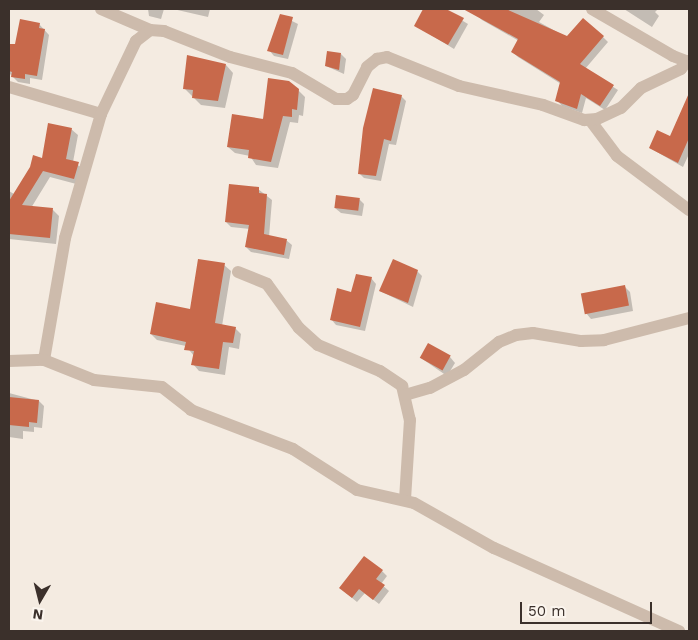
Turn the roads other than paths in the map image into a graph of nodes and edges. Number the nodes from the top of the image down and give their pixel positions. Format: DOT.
graph roads {
  1 [pos="101,9"];
  2 [pos="592,9"];
  3 [pos="150,30"];
  4 [pos="688,61"];
  5 [pos="9,88"];
  6 [pos="101,114"];
  7 [pos="590,120"];
  8 [pos="689,210"];
  9 [pos="238,272"];
  10 [pos="689,318"];
  11 [pos="44,360"];
  12 [pos="9,361"];
  13 [pos="405,395"];
  14 [pos="405,500"];
  15 [pos="679,631"];
  1 -- 3 [label="street"];
  2 -- 4 [label="street"];
  3 -- 6 [label="street"];
  3 -- 7 [label="street"];
  4 -- 7 [label="street"];
  5 -- 6 [label="street"];
  6 -- 11 [label="street"];
  7 -- 8 [label="street"];
  9 -- 13 [label="street"];
  10 -- 13 [label="street"];
  11 -- 12 [label="street"];
  11 -- 14 [label="street"];
  13 -- 14 [label="street"];
  14 -- 15 [label="street"];
}
